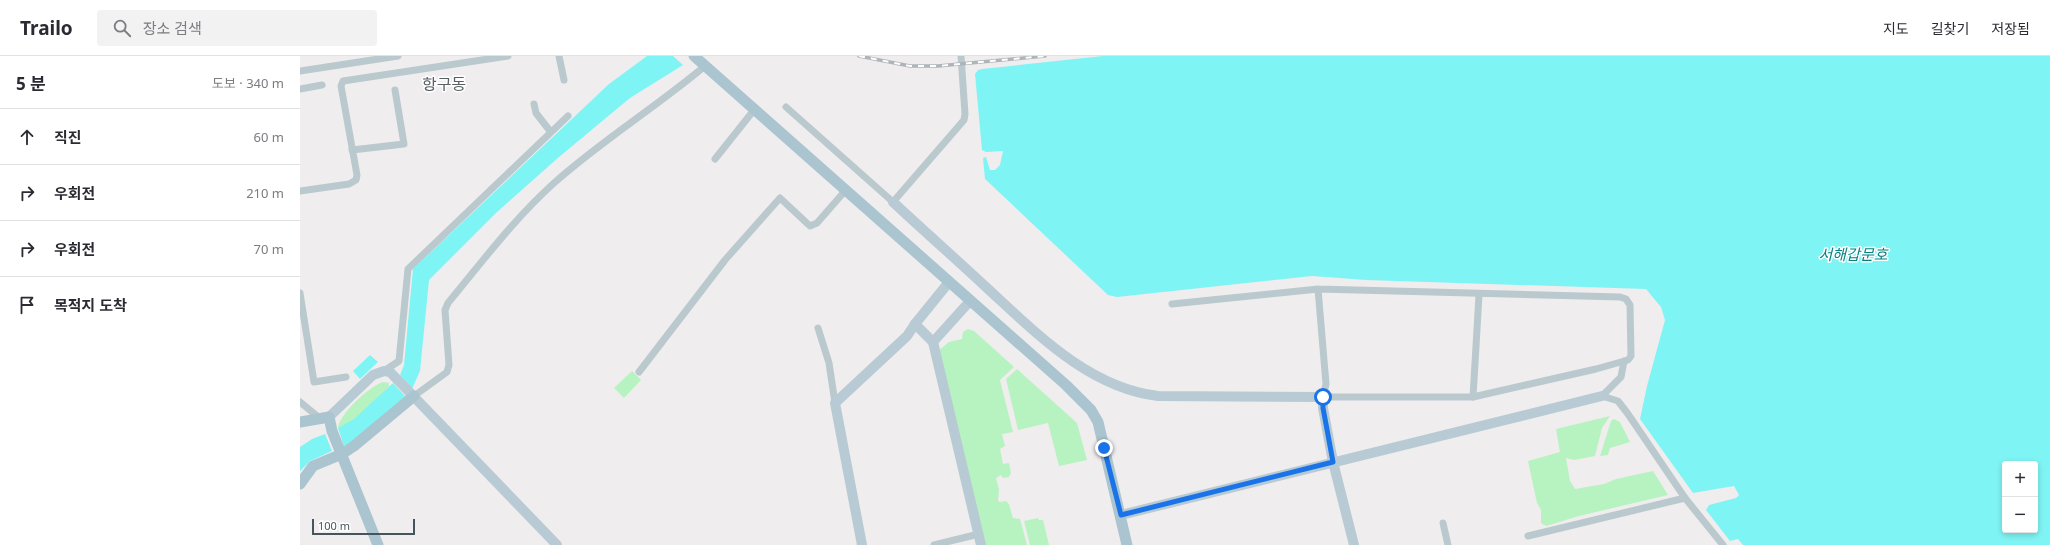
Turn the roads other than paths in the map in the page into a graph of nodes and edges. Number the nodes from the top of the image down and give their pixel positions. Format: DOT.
graph roads {
  1 [pos="398,56"];
  2 [pos="508,56"];
  3 [pos="559,56"];
  4 [pos="961,56"];
  5 [pos="698,60"];
  6 [pos="300,71"];
  7 [pos="564,80"];
  8 [pos="322,85"];
  9 [pos="300,89"];
  10 [pos="395,90"];
  11 [pos="534,104"];
  12 [pos="786,107"];
  13 [pos="754,110"];
  14 [pos="568,116"];
  15 [pos="550,131"];
  16 [pos="352,150"];
  17 [pos="715,159"];
  18 [pos="300,191"];
  19 [pos="845,191"];
  20 [pos="893,202"];
  21 [pos="949,282"];
  22 [pos="1318,289"];
  23 [pos="300,293"];
  24 [pos="1479,294"];
  25 [pos="970,301"];
  26 [pos="1172,304"];
  27 [pos="915,324"];
  28 [pos="818,328"];
  29 [pos="934,342"];
  30 [pos="1624,361"];
  31 [pos="384,371"];
  32 [pos="639,372"];
  33 [pos="346,377"];
  34 [pos="412,393"];
  35 [pos="1602,396"];
  36 [pos="1323,397"];
  37 [pos="1473,397"];
  38 [pos="300,402"];
  39 [pos="835,403"];
  40 [pos="317,416"];
  41 [pos="329,417"];
  42 [pos="300,422"];
  43 [pos="340,451"];
  44 [pos="1333,462"];
  45 [pos="300,484"];
  46 [pos="1685,498"];
  47 [pos="1121,515"];
  48 [pos="1443,522"];
  49 [pos="979,534"];
  50 [pos="1528,536"];
  51 [pos="378,545"];
  52 [pos="557,545"];
  53 [pos="862,545"];
  54 [pos="934,545"];
  55 [pos="981,545"];
  56 [pos="1128,545"];
  57 [pos="1354,545"];
  58 [pos="1448,545"];
  59 [pos="1723,545"];
  1 -- 6 [label="street"];
  2 -- 16 [label="street"];
  3 -- 7 [label="street"];
  4 -- 20 [label="street"];
  5 -- 13 [label="main road"];
  5 -- 34 [label="street"];
  8 -- 9 [label="street"];
  10 -- 16 [label="street"];
  11 -- 15 [label="street"];
  12 -- 20 [label="street"];
  13 -- 17 [label="street"];
  13 -- 19 [label="main road"];
  14 -- 15 [label="street"];
  15 -- 31 [label="street"];
  16 -- 18 [label="street"];
  19 -- 21 [label="main road"];
  19 -- 32 [label="street"];
  20 -- 36 [label="street"];
  21 -- 25 [label="main road"];
  21 -- 27 [label="street"];
  22 -- 24 [label="street"];
  22 -- 26 [label="street"];
  22 -- 36 [label="street"];
  23 -- 33 [label="street"];
  24 -- 30 [label="street"];
  24 -- 37 [label="street"];
  25 -- 29 [label="street"];
  25 -- 47 [label="main road"];
  27 -- 29 [label="street"];
  27 -- 39 [label="street"];
  28 -- 39 [label="street"];
  29 -- 49 [label="street"];
  30 -- 35 [label="street"];
  30 -- 37 [label="street"];
  31 -- 34 [label="street"];
  31 -- 41 [label="street"];
  34 -- 43 [label="main road"];
  34 -- 52 [label="street"];
  35 -- 44 [label="street"];
  35 -- 46 [label="street"];
  36 -- 37 [label="street"];
  36 -- 44 [label="street"];
  38 -- 40 [label="street"];
  39 -- 53 [label="street"];
  41 -- 42 [label="main road"];
  41 -- 43 [label="main road"];
  43 -- 45 [label="main road"];
  43 -- 51 [label="main road"];
  44 -- 47 [label="street"];
  44 -- 57 [label="street"];
  46 -- 50 [label="street"];
  46 -- 59 [label="street"];
  47 -- 56 [label="main road"];
  48 -- 58 [label="street"];
  49 -- 54 [label="street"];
  49 -- 55 [label="street"];
}
